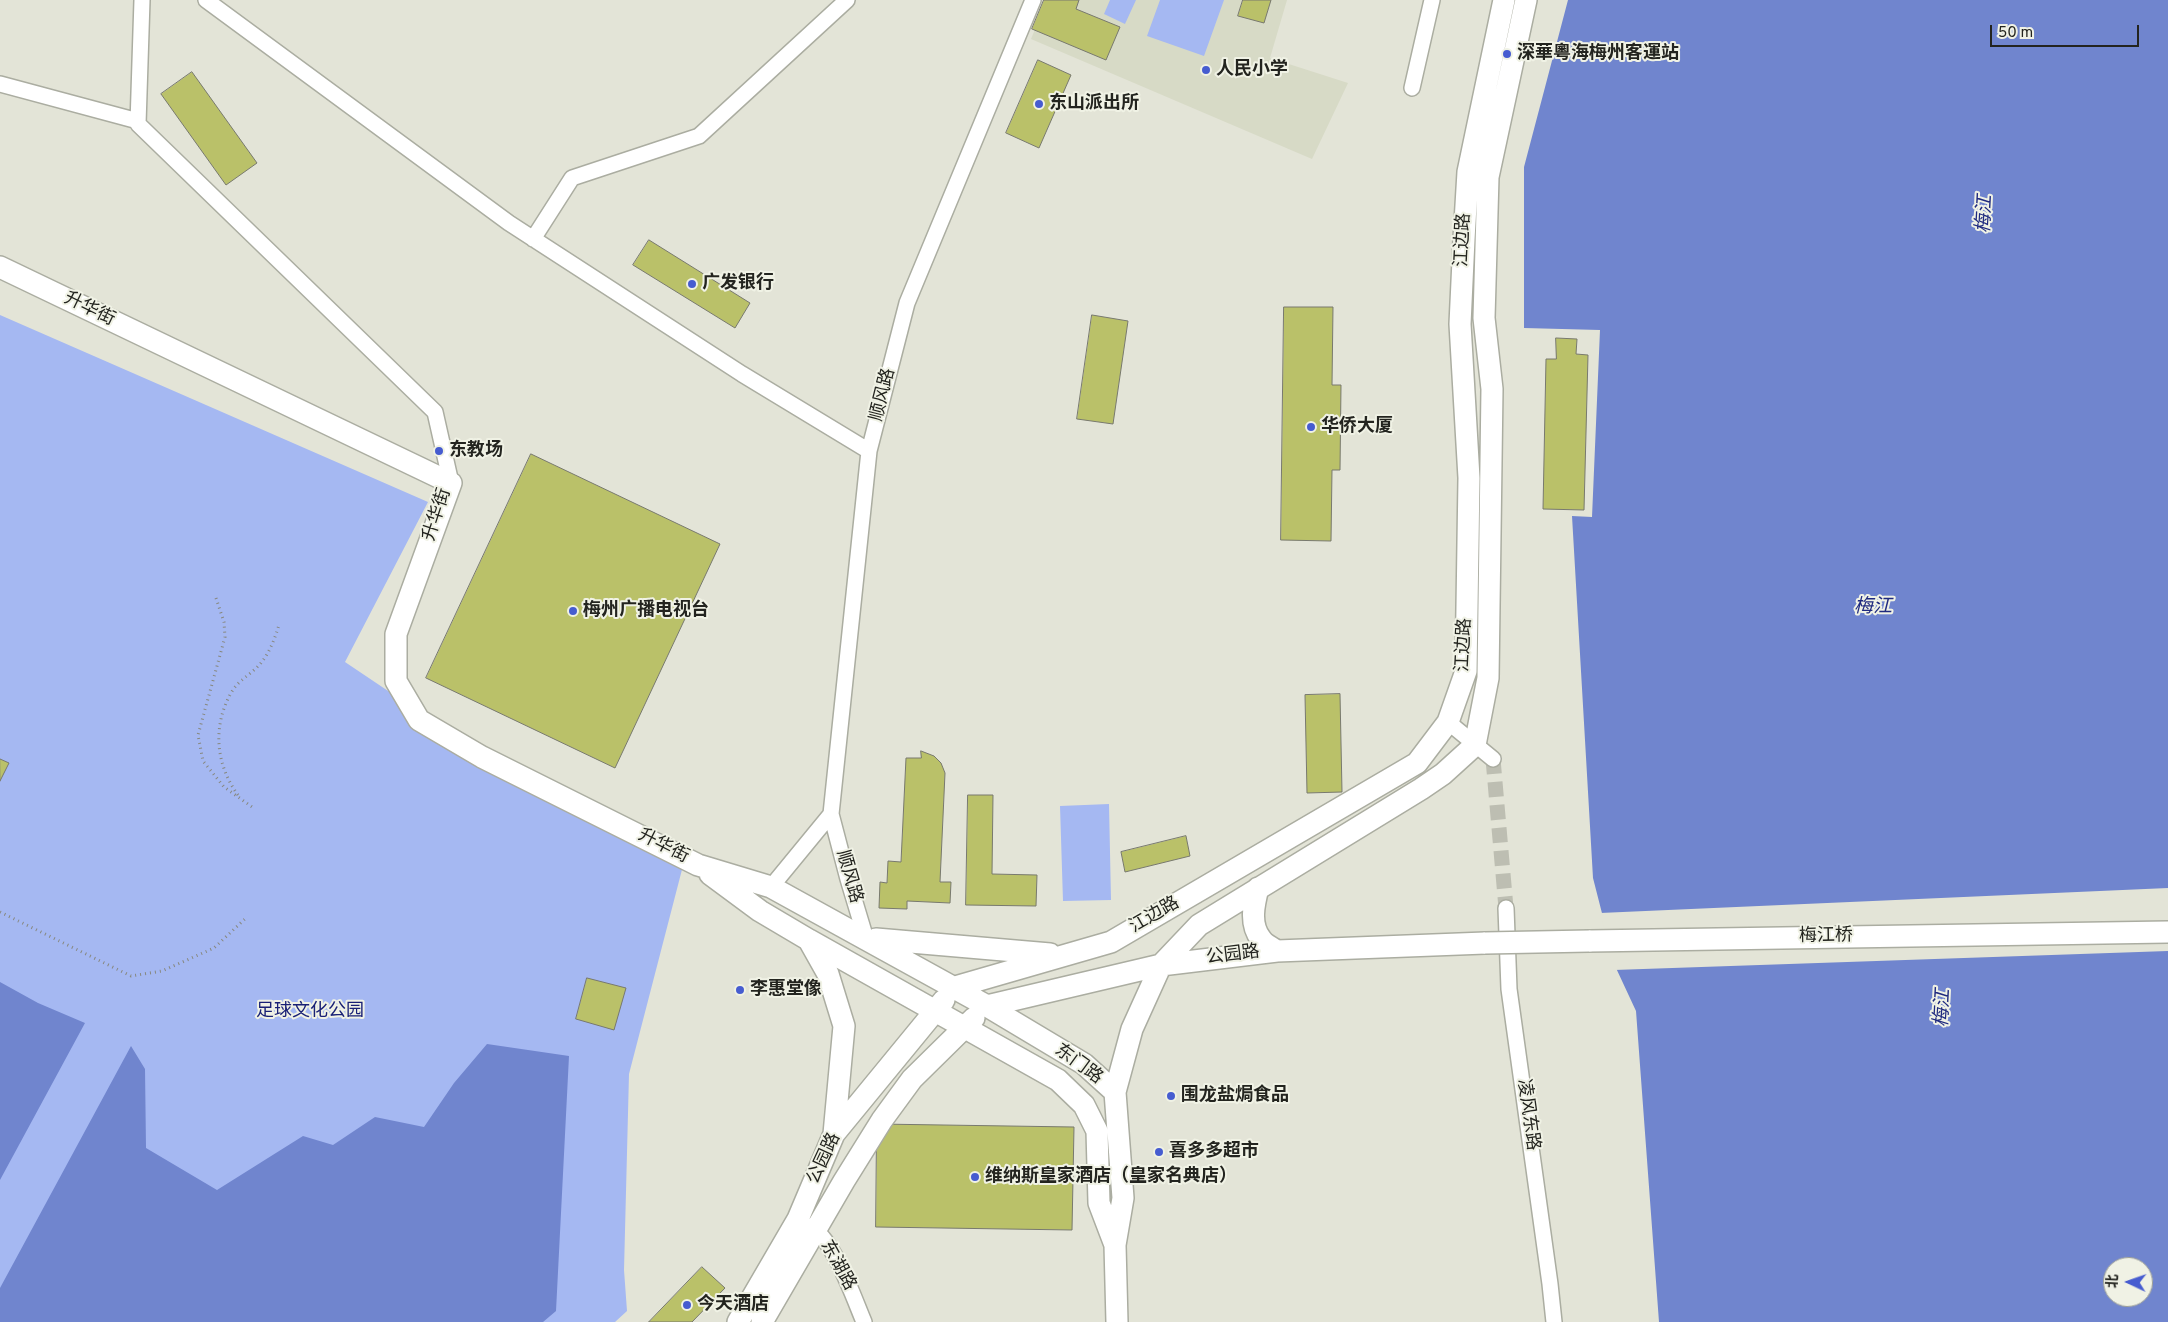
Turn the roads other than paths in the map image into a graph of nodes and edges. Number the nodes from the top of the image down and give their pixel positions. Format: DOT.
graph roads {
  1 [pos="142,0"];
  2 [pos="206,0"];
  3 [pos="847,0"];
  4 [pos="1033,0"];
  5 [pos="1432,0"];
  6 [pos="1504,0"];
  7 [pos="1526,0"];
  8 [pos="0,84"];
  9 [pos="1412,88"];
  10 [pos="138,121"];
  11 [pos="533,239"];
  12 [pos="0,268"];
  13 [pos="869,452"];
  14 [pos="452,483"];
  15 [pos="1448,722"];
  16 [pos="1475,745"];
  17 [pos="1493,759"];
  18 [pos="831,814"];
  19 [pos="698,865"];
  20 [pos="771,887"];
  21 [pos="1258,888"];
  22 [pos="1506,908"];
  23 [pos="2168,932"];
  24 [pos="866,939"];
  25 [pos="809,940"];
  26 [pos="1485,943"];
  27 [pos="1277,951"];
  28 [pos="1062,955"];
  29 [pos="1161,965"];
  30 [pos="954,987"];
  31 [pos="987,1006"];
  32 [pos="934,1011"];
  33 [pos="965,1028"];
  34 [pos="1115,1092"];
  35 [pos="834,1134"];
  36 [pos="807,1224"];
  37 [pos="1115,1245"];
  38 [pos="738,1322"];
  39 [pos="762,1322"];
  40 [pos="864,1322"];
  41 [pos="1117,1322"];
  42 [pos="1554,1322"];
  1 -- 10 [label="street"];
  2 -- 11 [label="street"];
  3 -- 11 [label="street"];
  4 -- 13 [label="street, 顺风路"];
  5 -- 9 [label="street"];
  6 -- 15 [label="main road, 江边路"];
  7 -- 16 [label="main road, 江边路"];
  8 -- 10 [label="street"];
  10 -- 14 [label="street"];
  11 -- 13 [label="street"];
  12 -- 14 [label="main road, 升华街"];
  13 -- 18 [label="street, 顺风路"];
  14 -- 19 [label="main road, 升华街"];
  15 -- 16 [label="street"];
  15 -- 28 [label="main road, 江边路"];
  16 -- 17 [label="street"];
  16 -- 21 [label="main road, 江边路"];
  18 -- 20 [label="street, 顺风路"];
  18 -- 24 [label="street, 顺风路"];
  19 -- 20 [label="main road, 升华街"];
  19 -- 25 [label="main road, 升华街"];
  20 -- 24 [label="main road, 升华街"];
  21 -- 27 [label="main road"];
  21 -- 29 [label="main road, 江边路"];
  22 -- 42 [label="street, 凌风东路"];
  23 -- 26 [label="main road, 梅江桥, bridge"];
  24 -- 28 [label="main road"];
  24 -- 30 [label="main road, 升华街"];
  25 -- 32 [label="main road, 升华街"];
  25 -- 35 [label="main road"];
  26 -- 27 [label="main road, 公园路"];
  27 -- 29 [label="main road, 公园路"];
  28 -- 30 [label="main road, 江边路"];
  29 -- 31 [label="main road, 公园路"];
  29 -- 34 [label="main road"];
  30 -- 31 [label="main road, 东门路"];
  30 -- 32 [label="main road, 公园路"];
  31 -- 33 [label="main road, 公园路"];
  31 -- 34 [label="main road, 东门路"];
  32 -- 33 [label="main road, 东门路"];
  32 -- 35 [label="main road, 公园路"];
  33 -- 36 [label="main road, 公园路"];
  33 -- 37 [label="main road, 东门路"];
  34 -- 37 [label="main road, 东门路"];
  35 -- 36 [label="main road, 公园路"];
  36 -- 38 [label="main road, 公园路"];
  36 -- 39 [label="main road, 公园路"];
  36 -- 40 [label="street, 东湖路"];
  37 -- 41 [label="main road, 东门路"];
}
